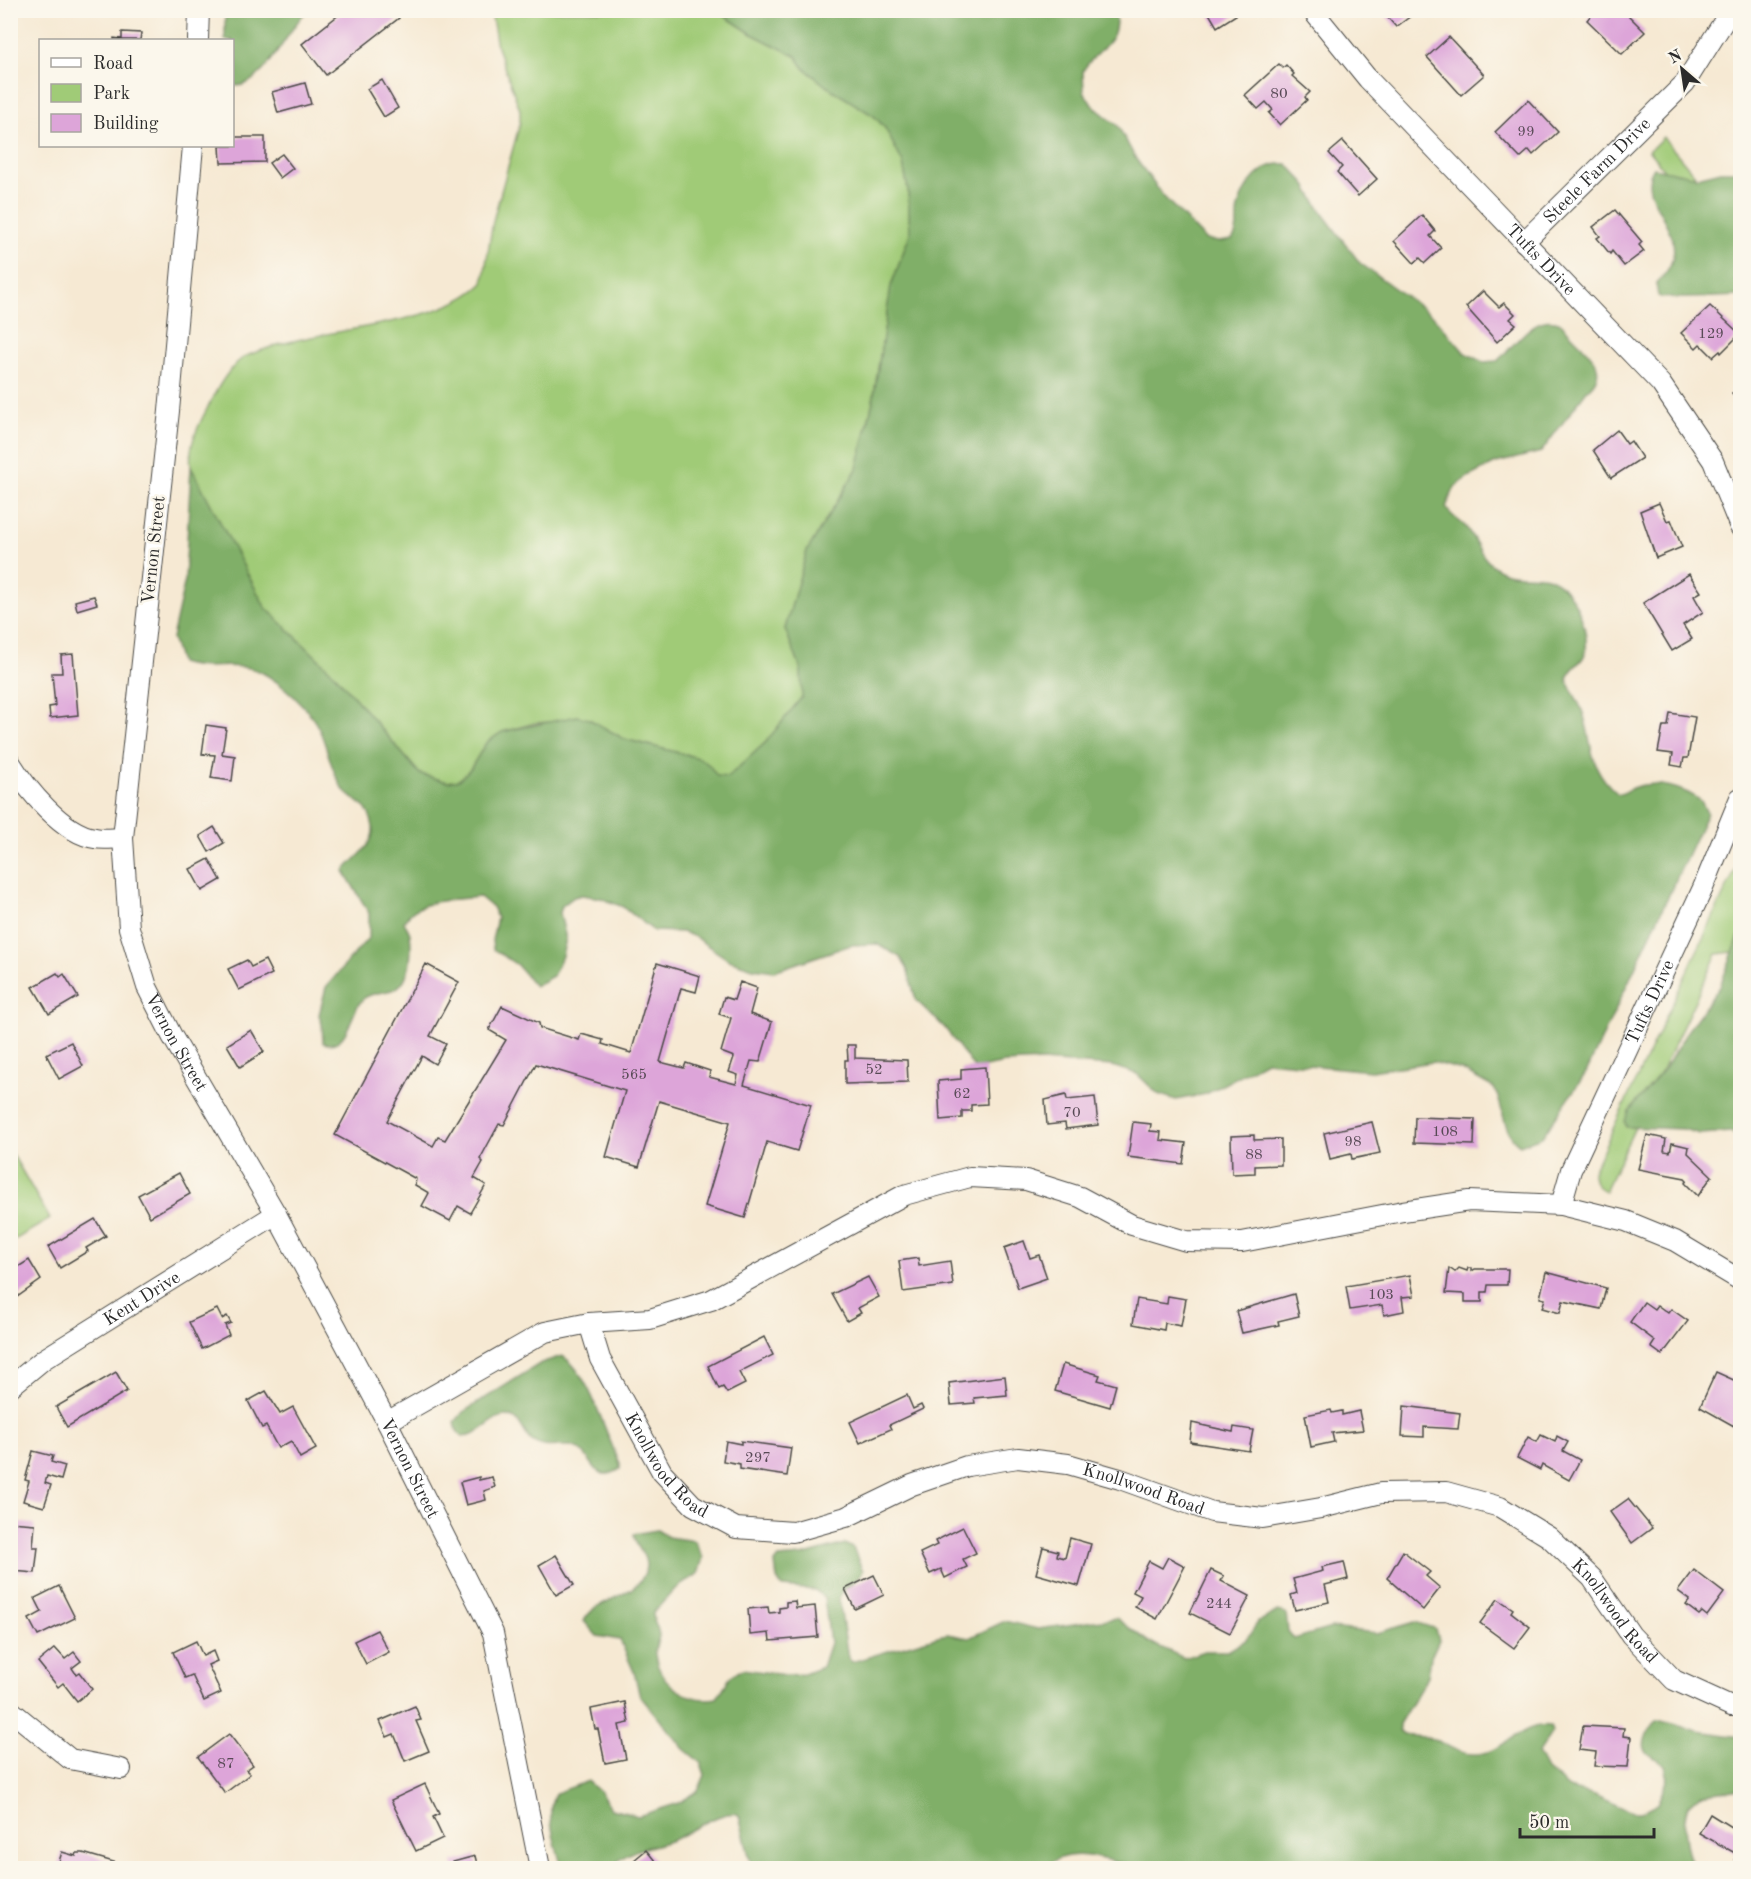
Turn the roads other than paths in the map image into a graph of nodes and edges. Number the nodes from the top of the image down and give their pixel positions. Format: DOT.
graph roads {
  1 [pos="199,10"];
  2 [pos="1312,10"];
  3 [pos="1726,13"];
  4 [pos="198,39"];
  5 [pos="193,147"];
  6 [pos="1524,242"];
  7 [pos="1740,527"];
  8 [pos="10,762"];
  9 [pos="1740,798"];
  10 [pos="123,838"];
  11 [pos="1561,1204"];
  12 [pos="276,1214"];
  13 [pos="1740,1280"];
  14 [pos="589,1323"];
  15 [pos="10,1387"];
  16 [pos="387,1422"];
  17 [pos="1740,1705"];
  18 [pos="10,1710"];
  19 [pos="121,1769"];
  20 [pos="540,1869"];
  1 -- 4 [label="street"];
  2 -- 6 [label="street, Tufts Drive"];
  3 -- 6 [label="street, Steele Farm Drive"];
  5 -- 10 [label="street, Vernon Street"];
  6 -- 7 [label="street, Tufts Drive"];
  8 -- 10 [label="street"];
  9 -- 11 [label="street, Tufts Drive"];
  10 -- 12 [label="street, Vernon Street"];
  11 -- 13 [label="street"];
  11 -- 14 [label="street"];
  12 -- 15 [label="street, Kent Drive"];
  12 -- 16 [label="street, Vernon Street"];
  14 -- 16 [label="street"];
  14 -- 17 [label="street, Knollwood Road"];
  16 -- 20 [label="street, Vernon Street"];
  18 -- 19 [label="street"];
}
